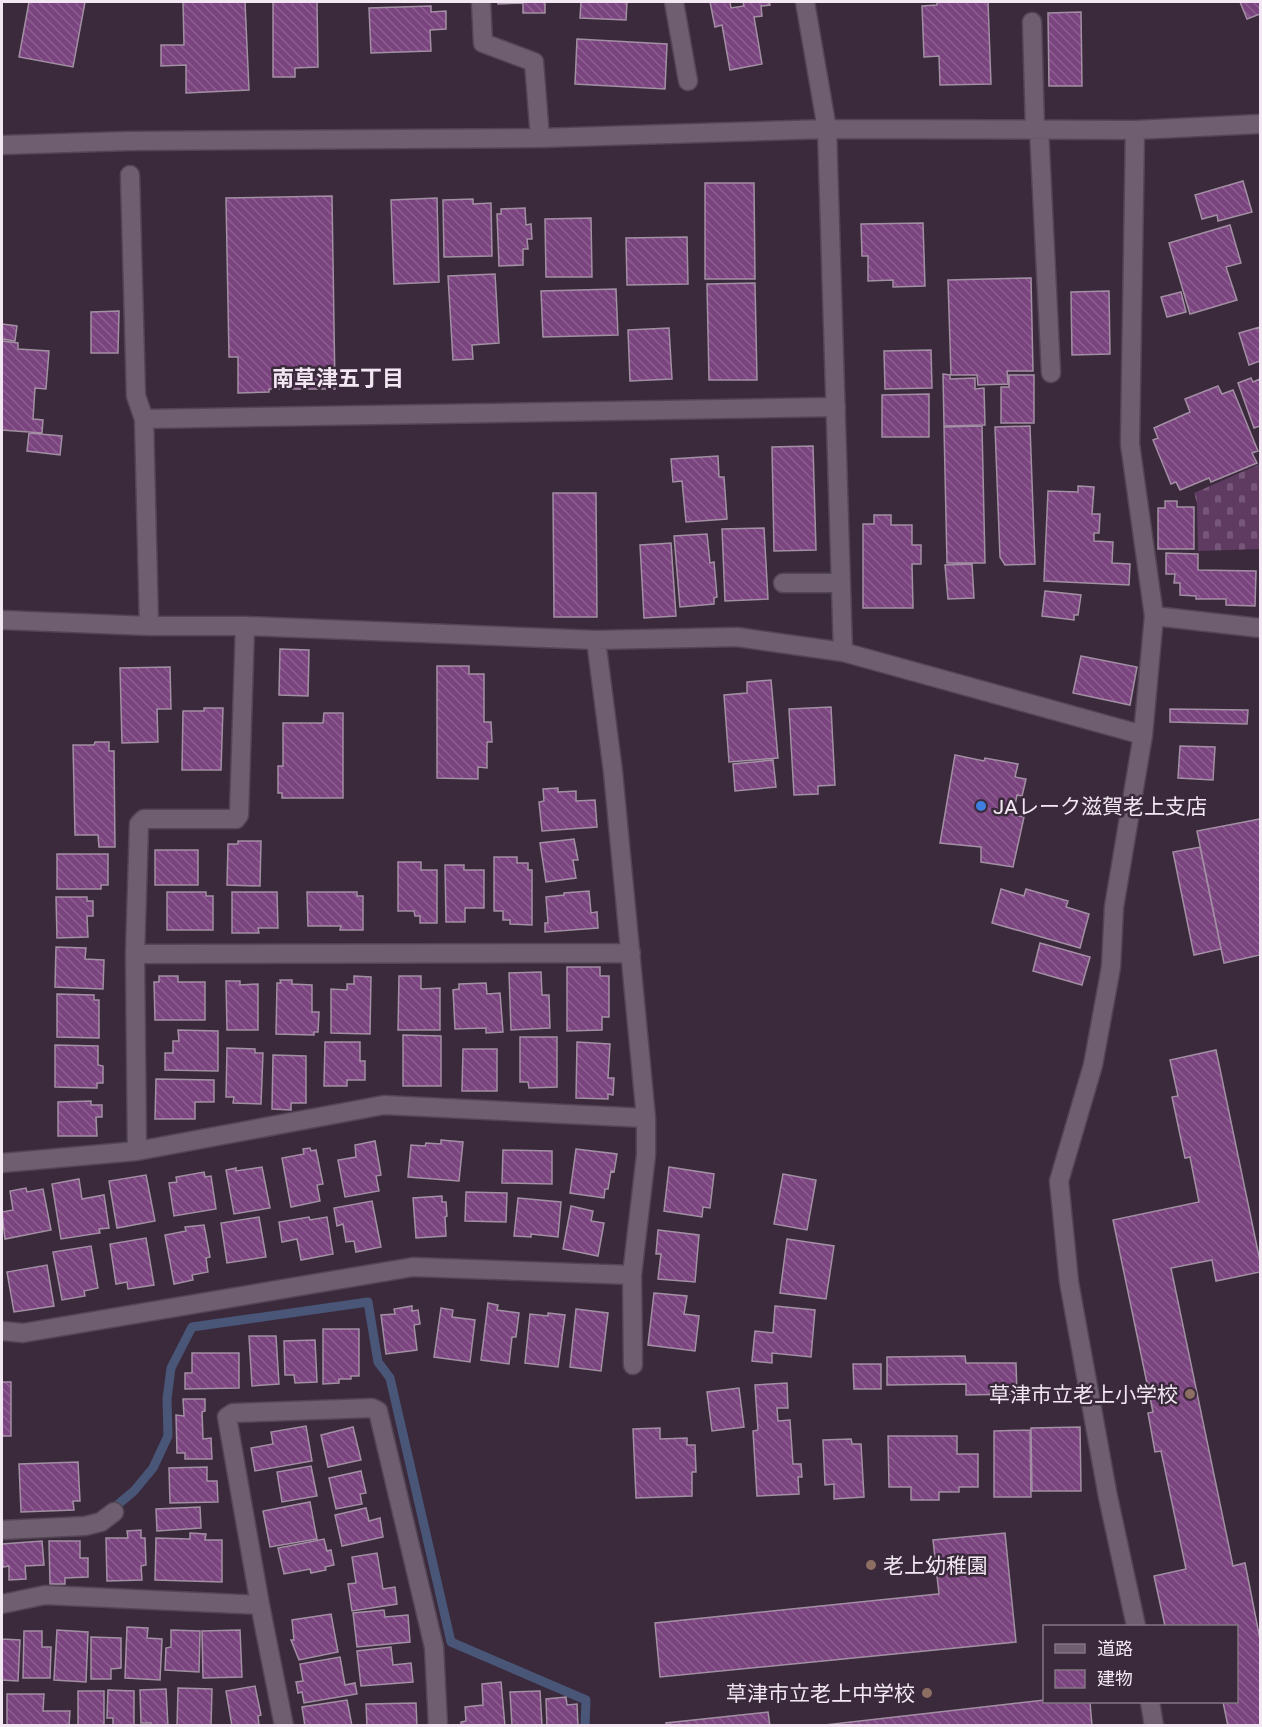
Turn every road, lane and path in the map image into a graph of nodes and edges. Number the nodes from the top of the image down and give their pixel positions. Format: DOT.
graph roads {
  1 [pos="481,2"];
  2 [pos="674,2"];
  3 [pos="805,2"];
  4 [pos="1032,22"];
  5 [pos="688,81"];
  6 [pos="1260,124"];
  7 [pos="827,129"];
  8 [pos="1037,129"];
  9 [pos="1135,130"];
  10 [pos="540,138"];
  11 [pos="2,145"];
  12 [pos="130,175"];
  13 [pos="1051,373"];
  14 [pos="836,407"];
  15 [pos="144,419"];
  16 [pos="783,583"];
  17 [pos="841,583"];
  18 [pos="1154,616"];
  19 [pos="2,620"];
  20 [pos="149,626"];
  21 [pos="245,626"];
  22 [pos="1260,628"];
  23 [pos="596,640"];
  24 [pos="843,652"];
  25 [pos="1143,735"];
  26 [pos="631,953"];
  27 [pos="135,954"];
  28 [pos="646,1118"];
  29 [pos="137,1151"];
  30 [pos="2,1163"];
  31 [pos="632,1275"];
  32 [pos="2,1331"];
  33 [pos="633,1365"];
  34 [pos="114,1512"];
  35 [pos="2,1530"];
  36 [pos="2,1604"];
  37 [pos="260,1605"];
  38 [pos="1136,1625"];
  39 [pos="1150,1703"];
  40 [pos="284,1725"];
  41 [pos="438,1725"];
  42 [pos="1154,1725"];
  1 -- 10 [label="street"];
  2 -- 5 [label="street"];
  3 -- 7 [label="street"];
  4 -- 8 [label="street"];
  6 -- 9 [label="street"];
  7 -- 8 [label="street"];
  7 -- 10 [label="street"];
  7 -- 14 [label="street"];
  8 -- 9 [label="street"];
  8 -- 13 [label="street"];
  9 -- 18 [label="street"];
  10 -- 11 [label="street"];
  12 -- 15 [label="street"];
  14 -- 15 [label="street"];
  14 -- 17 [label="street"];
  15 -- 20 [label="street"];
  16 -- 17 [label="street"];
  17 -- 24 [label="street"];
  18 -- 22 [label="street"];
  18 -- 25 [label="street"];
  19 -- 20 [label="street"];
  20 -- 21 [label="street"];
  21 -- 23 [label="street"];
  21 -- 27 [label="street"];
  23 -- 24 [label="street"];
  23 -- 26 [label="street"];
  24 -- 25 [label="street"];
  25 -- 38 [label="street"];
  26 -- 27 [label="street"];
  26 -- 28 [label="street"];
  27 -- 29 [label="street"];
  28 -- 29 [label="street"];
  28 -- 31 [label="street"];
  29 -- 30 [label="street"];
  31 -- 32 [label="street"];
  31 -- 33 [label="street"];
  34 -- 35 [label="street"];
  36 -- 37 [label="street"];
  37 -- 40 [label="street"];
  37 -- 41 [label="street"];
  39 -- 42 [label="street"];
}
